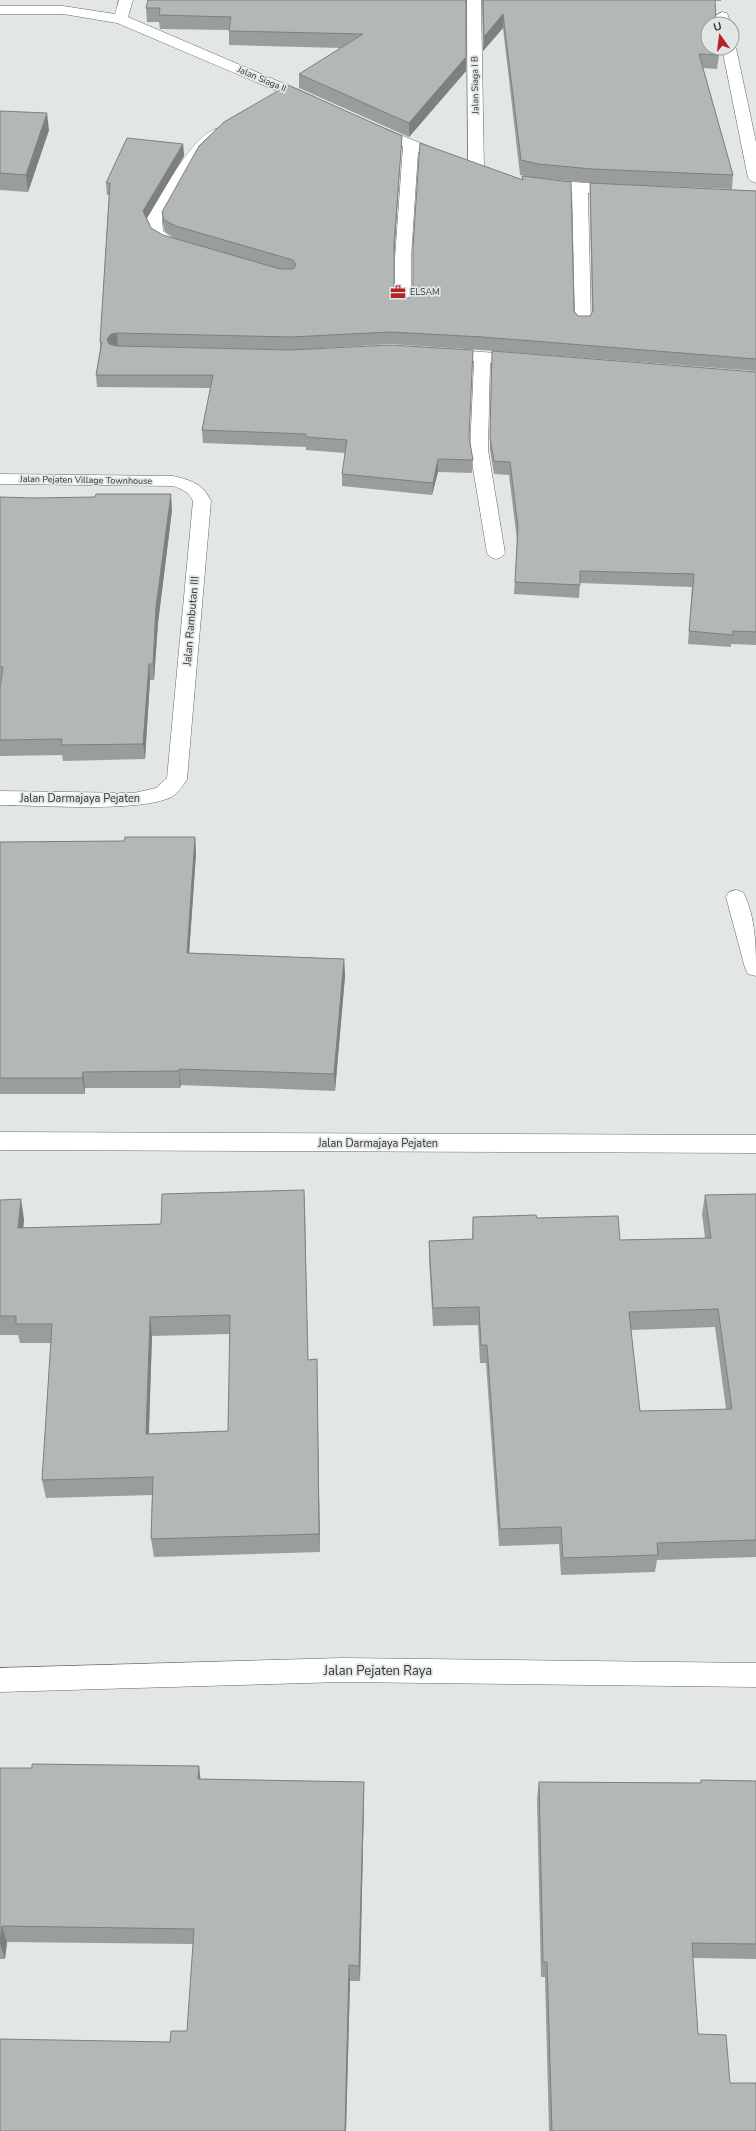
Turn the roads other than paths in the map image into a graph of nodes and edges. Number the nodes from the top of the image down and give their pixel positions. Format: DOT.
graph roads {
  1 [pos="126,0"];
  2 [pos="474,0"];
  3 [pos="0,10"];
  4 [pos="120,19"];
  5 [pos="731,56"];
  6 [pos="287,89"];
  7 [pos="269,100"];
  8 [pos="323,106"];
  9 [pos="360,122"];
  10 [pos="225,126"];
  11 [pos="411,145"];
  12 [pos="756,178"];
  13 [pos="524,183"];
  14 [pos="580,189"];
  15 [pos="633,191"];
  16 [pos="192,250"];
  17 [pos="403,306"];
  18 [pos="583,324"];
  19 [pos="428,353"];
  20 [pos="482,356"];
  21 [pos="538,361"];
  22 [pos="0,479"];
  23 [pos="173,481"];
  24 [pos="496,553"];
  25 [pos="177,779"];
  26 [pos="0,798"];
  27 [pos="736,897"];
  28 [pos="756,968"];
  29 [pos="0,1141"];
  30 [pos="756,1144"];
  31 [pos="756,1675"];
  32 [pos="0,1680"];
  1 -- 4 [label="street"];
  2 -- 11 [label="street, Jalan Siaga I B"];
  3 -- 4 [label="street, Jalan Siaga II"];
  4 -- 6 [label="street, Jalan Siaga II"];
  5 -- 12 [label="street"];
  6 -- 7 [label="street"];
  6 -- 8 [label="street, Jalan Siaga II"];
  9 -- 11 [label="street"];
  10 -- 16 [label="street"];
  11 -- 17 [label="street"];
  13 -- 14 [label="street"];
  14 -- 15 [label="street"];
  14 -- 18 [label="street"];
  19 -- 20 [label="street"];
  20 -- 21 [label="street"];
  20 -- 24 [label="street"];
  22 -- 23 [label="street, Jalan Pejaten Village Townhouse"];
  23 -- 25 [label="street, Jalan Rambutan III"];
  25 -- 26 [label="street, Jalan Darmajaya Pejaten"];
  27 -- 28 [label="street"];
  29 -- 30 [label="street, Jalan Darmajaya Pejaten"];
  31 -- 32 [label="street, Jalan Pejaten Raya"];
}
